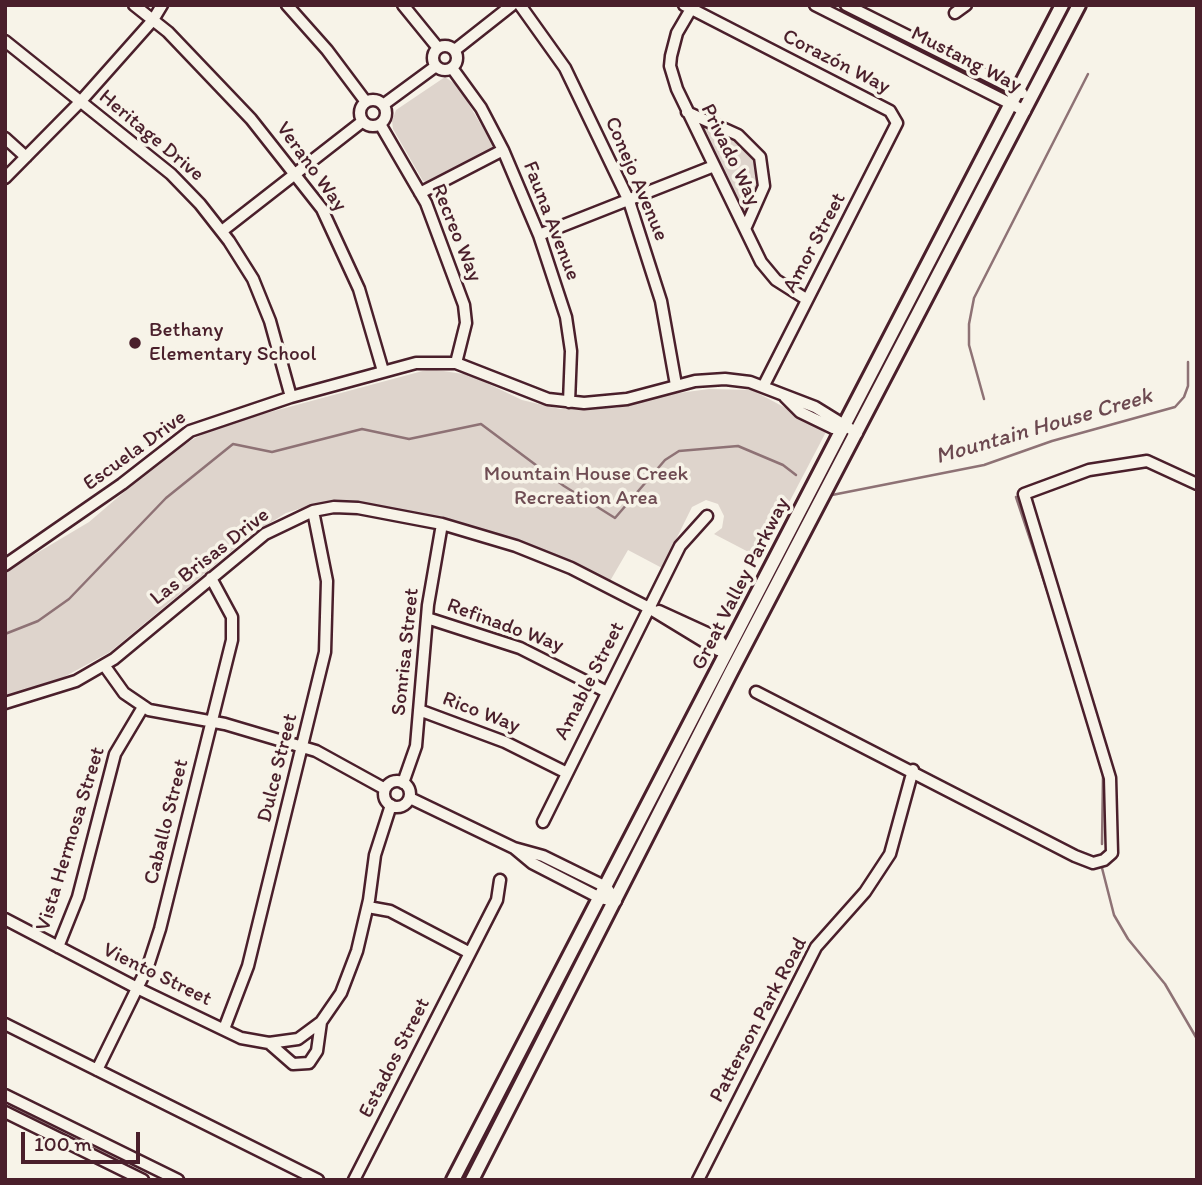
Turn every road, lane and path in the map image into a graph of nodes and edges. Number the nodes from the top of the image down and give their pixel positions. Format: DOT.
graph roads {
  1 [pos="134,5"];
  2 [pos="162,5"];
  3 [pos="287,5"];
  4 [pos="403,5"];
  5 [pos="512,5"];
  6 [pos="520,5"];
  7 [pos="815,5"];
  8 [pos="846,5"];
  9 [pos="967,5"];
  10 [pos="1062,5"];
  11 [pos="1079,5"];
  12 [pos="687,7"];
  13 [pos="955,13"];
  14 [pos="153,20"];
  15 [pos="5,41"];
  16 [pos="438,48"];
  17 [pos="455,50"];
  18 [pos="436,66"];
  19 [pos="452,68"];
  20 [pos="1018,90"];
  21 [pos="1032,98"];
  22 [pos="80,101"];
  23 [pos="366,102"];
  24 [pos="1012,104"];
  25 [pos="383,105"];
  26 [pos="1025,111"];
  27 [pos="687,112"];
  28 [pos="894,117"];
  29 [pos="363,121"];
  30 [pos="380,124"];
  31 [pos="5,138"];
  32 [pos="503,150"];
  33 [pos="26,157"];
  34 [pos="714,166"];
  35 [pos="295,175"];
  36 [pos="5,178"];
  37 [pos="421,193"];
  38 [pos="629,201"];
  39 [pos="745,229"];
  40 [pos="222,231"];
  41 [pos="539,235"];
  42 [pos="806,299"];
  43 [pos="456,363"];
  44 [pos="383,371"];
  45 [pos="676,384"];
  46 [pos="763,387"];
  47 [pos="290,397"];
  48 [pos="569,401"];
  49 [pos="844,426"];
  50 [pos="857,433"];
  51 [pos="1197,484"];
  52 [pos="313,511"];
  53 [pos="707,516"];
  54 [pos="442,524"];
  55 [pos="5,565"];
  56 [pos="211,578"];
  57 [pos="649,608"];
  58 [pos="427,618"];
  59 [pos="727,651"];
  60 [pos="104,665"];
  61 [pos="732,672"];
  62 [pos="605,691"];
  63 [pos="756,692"];
  64 [pos="5,703"];
  65 [pos="143,707"];
  66 [pos="419,710"];
  67 [pos="213,722"];
  68 [pos="303,747"];
  69 [pos="913,770"];
  70 [pos="565,772"];
  71 [pos="403,783"];
  72 [pos="385,789"];
  73 [pos="410,799"];
  74 [pos="391,805"];
  75 [pos="542,822"];
  76 [pos="500,880"];
  77 [pos="603,893"];
  78 [pos="616,901"];
  79 [pos="368,907"];
  80 [pos="5,919"];
  81 [pos="58,947"];
  82 [pos="470,953"];
  83 [pos="137,988"];
  84 [pos="321,1022"];
  85 [pos="5,1024"];
  86 [pos="224,1029"];
  87 [pos="269,1043"];
  88 [pos="97,1070"];
  89 [pos="5,1095"];
  90 [pos="5,1112"];
  91 [pos="143,1180"];
  92 [pos="178,1180"];
  93 [pos="318,1180"];
  94 [pos="354,1180"];
  95 [pos="453,1180"];
  96 [pos="472,1180"];
  97 [pos="698,1180"];
  1 -- 14 [label="street, Verano Way"];
  2 -- 14 [label="street"];
  3 -- 23 [label="street"];
  4 -- 16 [label="street"];
  5 -- 17 [label="street"];
  6 -- 38 [label="street, Conejo Avenue"];
  7 -- 24 [label="street, Mustang Way"];
  8 -- 20 [label="street, Mustang Way"];
  9 -- 13 [label="street"];
  10 -- 20 [label="main road, Great Valley Parkway"];
  11 -- 21 [label="main road, Great Valley Parkway"];
  12 -- 27 [label="street, Privado Way"];
  12 -- 28 [label="street, Corazón Way"];
  14 -- 22 [label="street"];
  14 -- 35 [label="street, Verano Way"];
  15 -- 22 [label="street, Heritage Drive"];
  16 -- 17 [label="street"];
  16 -- 18 [label="street"];
  17 -- 19 [label="street"];
  18 -- 19 [label="street"];
  18 -- 25 [label="street"];
  19 -- 32 [label="street, Fauna Avenue"];
  20 -- 21 [label="street, Mustang Way"];
  20 -- 24 [label="main road, Great Valley Parkway"];
  21 -- 26 [label="main road, Great Valley Parkway"];
  22 -- 33 [label="street"];
  22 -- 40 [label="street, Heritage Drive"];
  23 -- 25 [label="street"];
  23 -- 29 [label="street"];
  24 -- 26 [label="street, Mustang Way"];
  24 -- 49 [label="main road, Great Valley Parkway"];
  25 -- 30 [label="street"];
  26 -- 50 [label="main road, Great Valley Parkway"];
  27 -- 34 [label="street, Privado Way"];
  27 -- 39 [label="street"];
  28 -- 42 [label="street, Amor Street"];
  29 -- 30 [label="street"];
  29 -- 35 [label="street"];
  30 -- 37 [label="street, Recreo Way"];
  31 -- 33 [label="street"];
  32 -- 37 [label="street"];
  32 -- 41 [label="street, Fauna Avenue"];
  33 -- 36 [label="street"];
  34 -- 38 [label="street"];
  34 -- 39 [label="street, Privado Way"];
  35 -- 40 [label="street"];
  35 -- 44 [label="street, Verano Way"];
  37 -- 43 [label="street, Recreo Way"];
  38 -- 41 [label="street"];
  38 -- 45 [label="street, Conejo Avenue"];
  39 -- 42 [label="street, Privado Way"];
  40 -- 47 [label="street, Heritage Drive"];
  41 -- 48 [label="street, Fauna Avenue"];
  42 -- 46 [label="street, Amor Street"];
  43 -- 44 [label="street, Escuela Drive"];
  43 -- 48 [label="street, Escuela Drive"];
  44 -- 47 [label="street, Escuela Drive"];
  45 -- 46 [label="street, Escuela Drive"];
  45 -- 48 [label="street, Escuela Drive"];
  46 -- 49 [label="street, Escuela Drive"];
  47 -- 55 [label="street, Escuela Drive"];
  49 -- 50 [label="street, Escuela Drive"];
  49 -- 59 [label="main road, Great Valley Parkway"];
  50 -- 61 [label="main road, Great Valley Parkway"];
  51 -- 69 [label="street"];
  52 -- 54 [label="street, Las Brisas Drive"];
  52 -- 56 [label="street, Las Brisas Drive"];
  52 -- 68 [label="street, Dulce Street"];
  53 -- 57 [label="street, Amable Street"];
  54 -- 57 [label="street, Las Brisas Drive"];
  54 -- 58 [label="street, Sonrisa Street"];
  56 -- 60 [label="street, Las Brisas Drive"];
  56 -- 67 [label="street, Caballo Street"];
  57 -- 59 [label="street, Las Brisas Drive"];
  57 -- 62 [label="street, Amable Street"];
  58 -- 62 [label="street, Refinado Way"];
  58 -- 66 [label="street, Sonrisa Street"];
  59 -- 61 [label="main road"];
  59 -- 77 [label="main road, Great Valley Parkway"];
  60 -- 64 [label="street, Las Brisas Drive"];
  60 -- 65 [label="street"];
  61 -- 78 [label="main road, Great Valley Parkway"];
  62 -- 70 [label="street, Amable Street"];
  63 -- 69 [label="street"];
  65 -- 67 [label="street"];
  65 -- 81 [label="street, Vista Hermosa Street"];
  66 -- 70 [label="street, Rico Way"];
  66 -- 71 [label="street, Sonrisa Street"];
  67 -- 68 [label="street"];
  67 -- 83 [label="street, Caballo Street"];
  68 -- 72 [label="street"];
  68 -- 86 [label="street, Dulce Street"];
  69 -- 97 [label="street, Patterson Park Road"];
  70 -- 75 [label="street, Amable Street"];
  71 -- 72 [label="street"];
  71 -- 73 [label="street"];
  72 -- 74 [label="street"];
  73 -- 74 [label="street"];
  73 -- 77 [label="street"];
  74 -- 79 [label="street"];
  76 -- 82 [label="street, Estados Street"];
  77 -- 78 [label="street"];
  77 -- 95 [label="main road, Great Valley Parkway"];
  78 -- 96 [label="main road, Great Valley Parkway"];
  79 -- 82 [label="street"];
  79 -- 84 [label="street"];
  80 -- 81 [label="street, Viento Street"];
  81 -- 83 [label="street, Viento Street"];
  82 -- 94 [label="street, Estados Street"];
  83 -- 86 [label="street, Viento Street"];
  83 -- 88 [label="street, Caballo Street"];
  84 -- 87 [label="street, Viento Street"];
  84 -- 87 [label="street"];
  85 -- 88 [label="street"];
  86 -- 87 [label="street, Viento Street"];
  88 -- 93 [label="street"];
  89 -- 92 [label="street"];
  90 -- 91 [label="street"];
}
